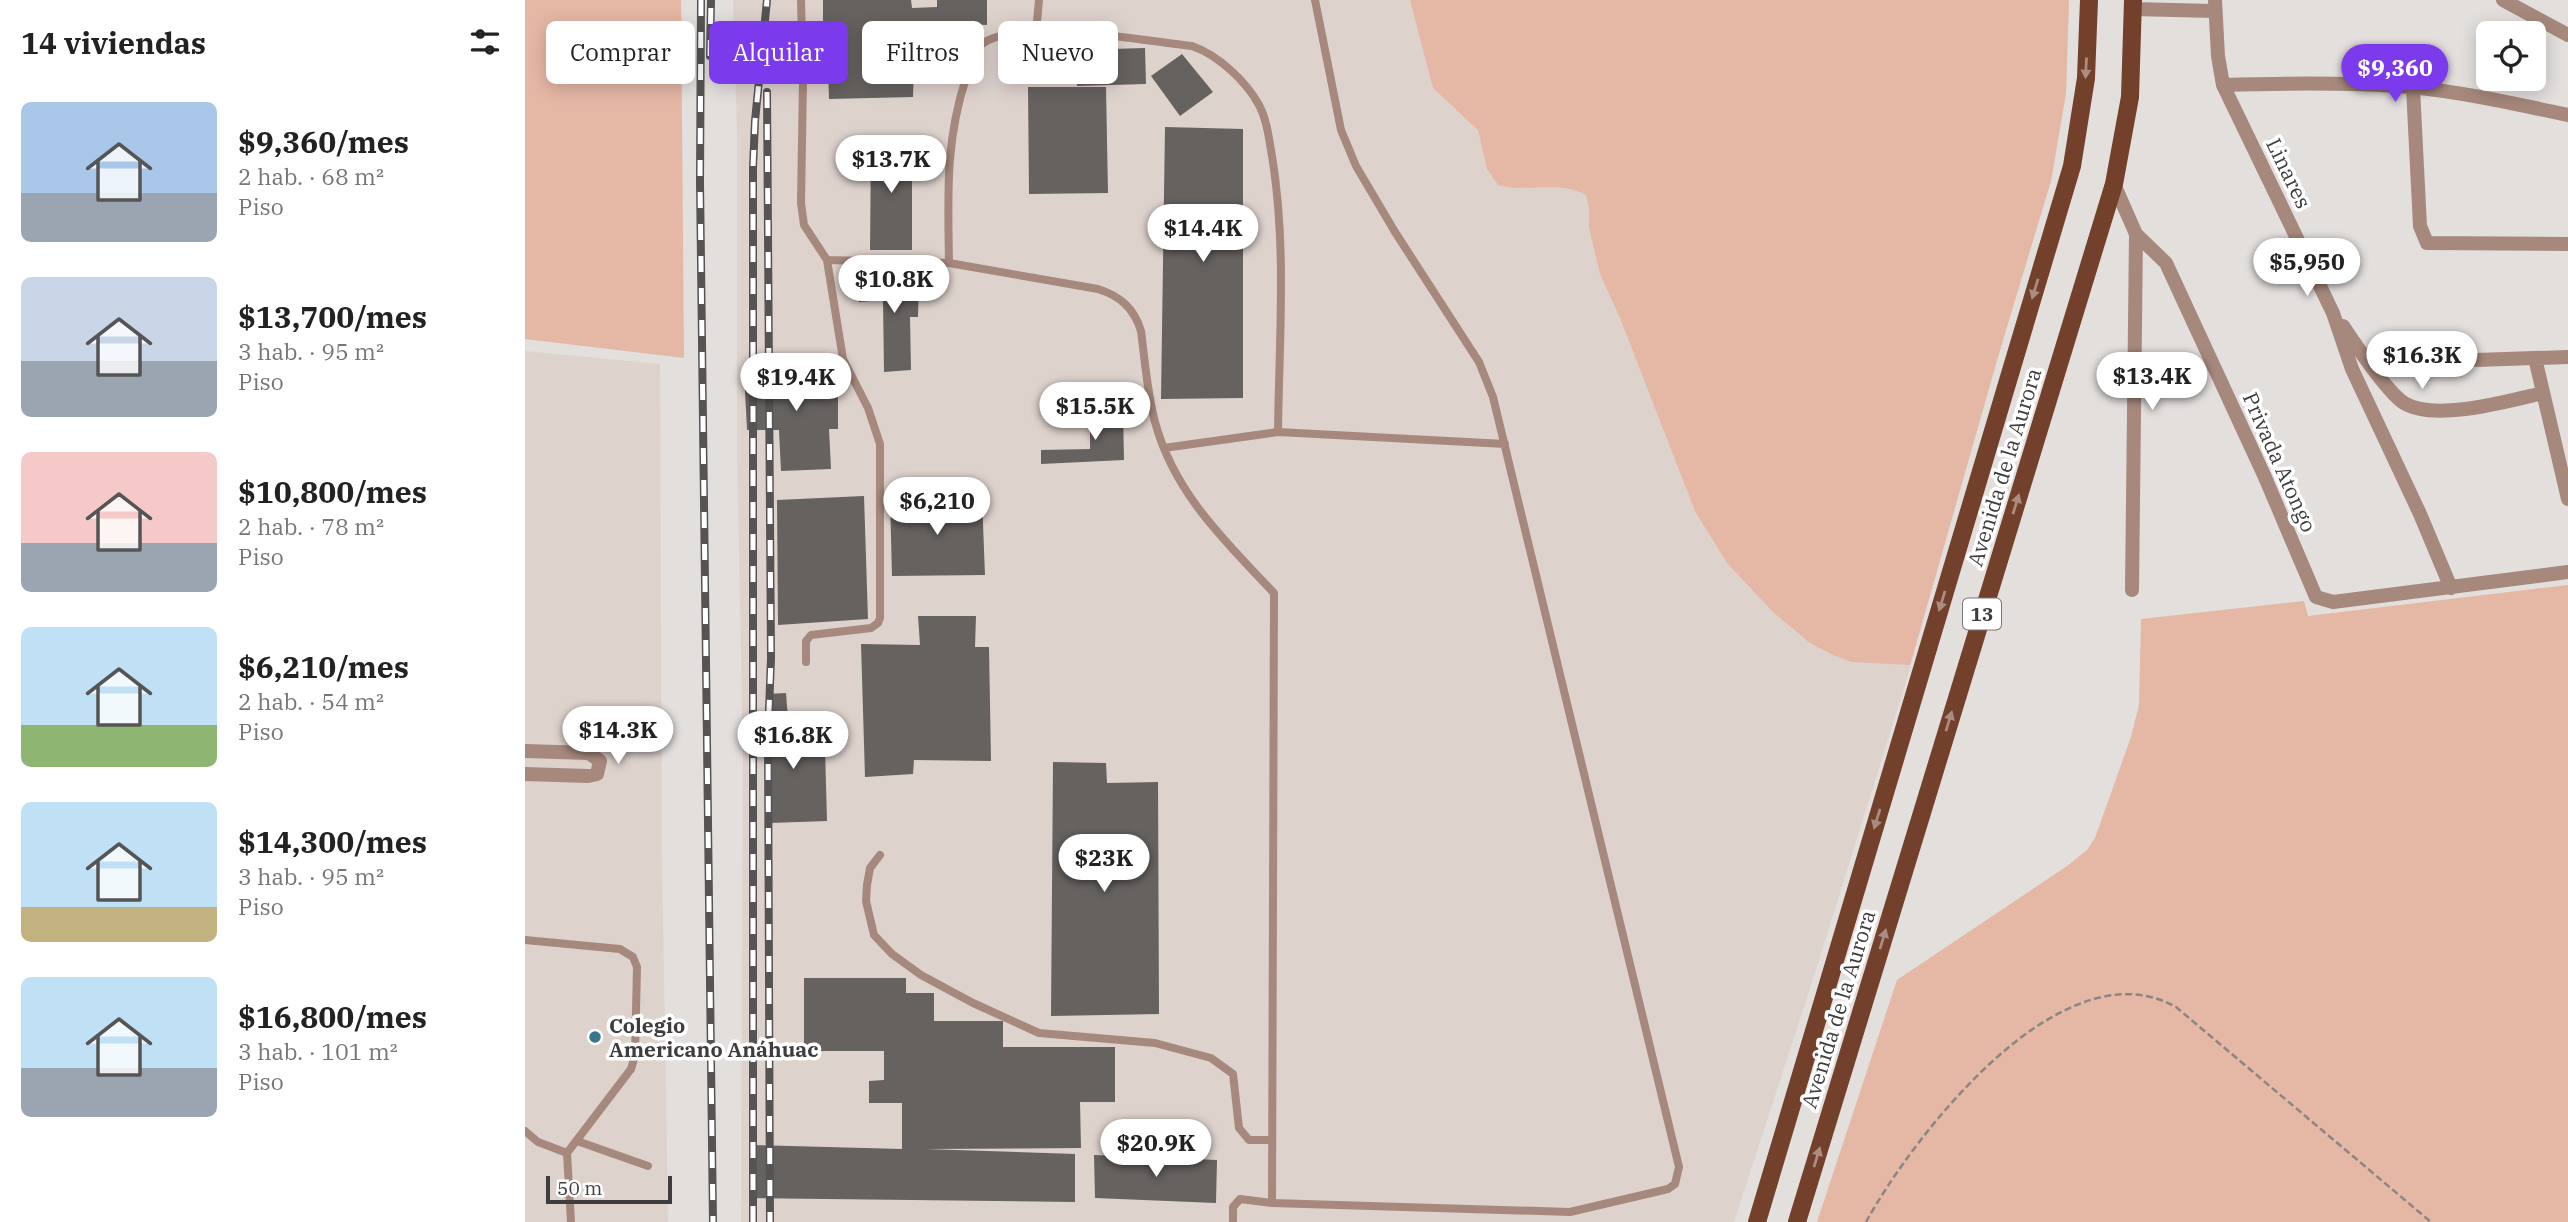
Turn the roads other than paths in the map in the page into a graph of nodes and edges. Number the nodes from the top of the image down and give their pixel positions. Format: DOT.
graph roads {
  1 [pos="801,0"];
  2 [pos="1039,0"];
  3 [pos="1315,0"];
  4 [pos="2089,0"];
  5 [pos="2503,0"];
  6 [pos="2133,4"];
  7 [pos="2215,6"];
  8 [pos="1037,21"];
  9 [pos="2568,35"];
  10 [pos="998,36"];
  11 [pos="1118,38"];
  12 [pos="2223,85"];
  13 [pos="2413,88"];
  14 [pos="2568,115"];
  15 [pos="2114,184"];
  16 [pos="2136,234"];
  17 [pos="2568,244"];
  18 [pos="827,260"];
  19 [pos="949,262"];
  20 [pos="2333,313"];
  21 [pos="2536,358"];
  22 [pos="2568,358"];
  23 [pos="2476,360"];
  24 [pos="2543,393"];
  25 [pos="1278,432"];
  26 [pos="1504,444"];
  27 [pos="1164,448"];
  28 [pos="2568,499"];
  29 [pos="2568,572"];
  30 [pos="2451,588"];
  31 [pos="2132,590"];
  32 [pos="806,662"];
  33 [pos="525,751"];
  34 [pos="525,774"];
  35 [pos="880,855"];
  36 [pos="525,940"];
  37 [pos="525,1131"];
  38 [pos="1272,1140"];
  39 [pos="525,1141"];
  40 [pos="577,1141"];
  41 [pos="538,1142"];
  42 [pos="567,1153"];
  43 [pos="648,1166"];
  44 [pos="1272,1203"];
  45 [pos="571,1222"];
  46 [pos="1233,1222"];
  47 [pos="1757,1222"];
  48 [pos="1797,1222"];
  1 -- 18 [label="lane"];
  2 -- 8 [label="lane"];
  3 -- 26 [label="lane"];
  4 -- 47 [label="main road, Avenida de la Aurora / 13, one-way"];
  5 -- 9 [label="street"];
  6 -- 7 [label="street"];
  6 -- 15 [label="main road, Avenida de la Aurora / 13"];
  7 -- 12 [label="street, Linares"];
  10 -- 19 [label="lane"];
  11 -- 25 [label="lane"];
  12 -- 13 [label="street"];
  12 -- 20 [label="street, Linares"];
  13 -- 14 [label="street"];
  13 -- 17 [label="street"];
  15 -- 16 [label="street, Privada Atongo"];
  48 -- 15 [label="main road, Avenida de la Aurora / 13, one-way"];
  16 -- 30 [label="street, Privada Atongo"];
  16 -- 31 [label="street"];
  18 -- 19 [label="lane"];
  18 -- 32 [label="lane"];
  19 -- 27 [label="lane"];
  20 -- 24 [label="street"];
  20 -- 30 [label="street, Linares"];
  21 -- 22 [label="street"];
  21 -- 23 [label="street"];
  21 -- 24 [label="street"];
  24 -- 28 [label="street"];
  25 -- 26 [label="lane"];
  25 -- 27 [label="lane"];
  26 -- 44 [label="lane"];
  27 -- 38 [label="lane"];
  29 -- 30 [label="street"];
  33 -- 34 [label="street"];
  35 -- 38 [label="lane"];
  36 -- 40 [label="lane"];
  37 -- 41 [label="lane"];
  38 -- 44 [label="lane"];
  39 -- 41 [label="lane"];
  40 -- 42 [label="lane"];
  40 -- 43 [label="lane"];
  41 -- 42 [label="lane"];
  42 -- 45 [label="lane"];
  44 -- 46 [label="lane"];
}
